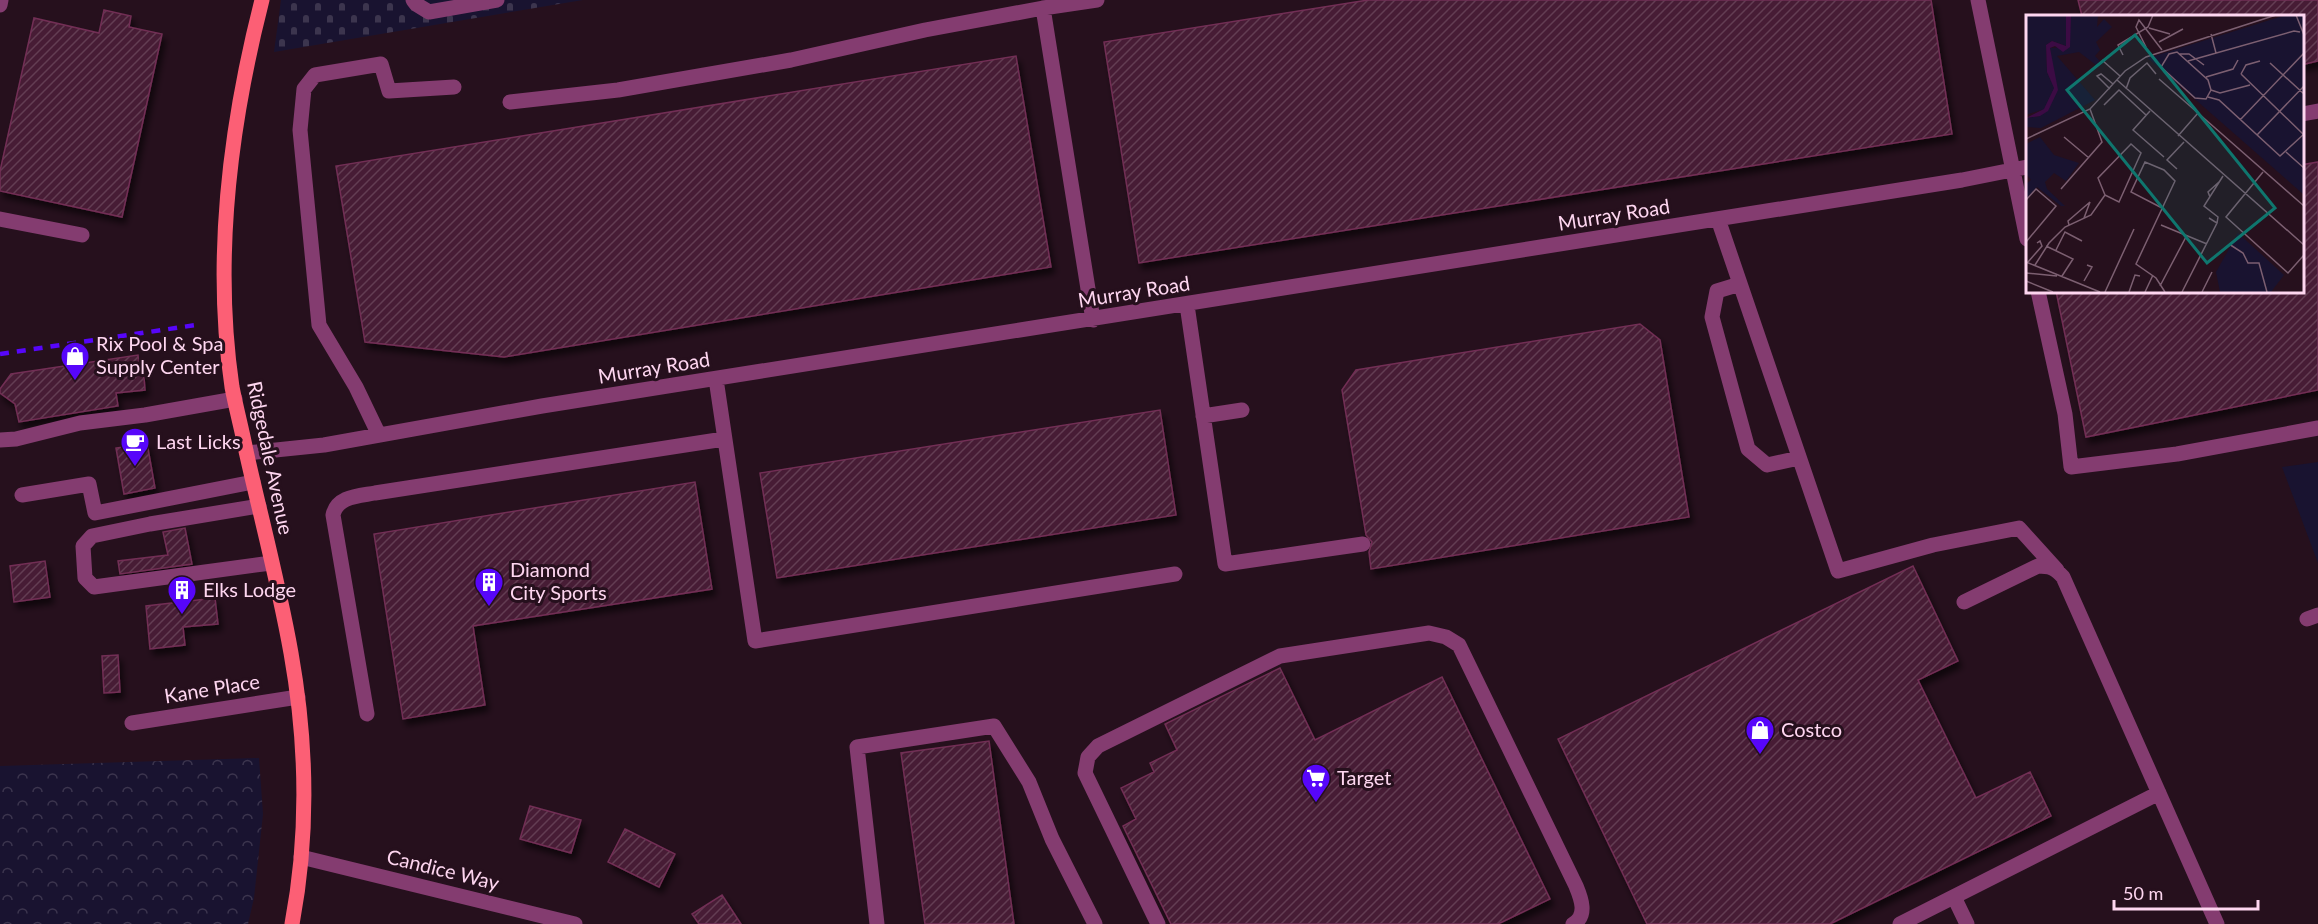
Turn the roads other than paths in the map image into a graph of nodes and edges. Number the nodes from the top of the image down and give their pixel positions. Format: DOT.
graph roads {
  1 [pos="1,0"];
  2 [pos="262,0"];
  3 [pos="413,0"];
  4 [pos="497,0"];
  5 [pos="1097,0"];
  6 [pos="1978,0"];
  7 [pos="0,5"];
  8 [pos="1044,8"];
  9 [pos="454,87"];
  10 [pos="510,102"];
  11 [pos="2318,111"];
  12 [pos="2303,114"];
  13 [pos="2020,169"];
  14 [pos="0,219"];
  15 [pos="1718,219"];
  16 [pos="2026,229"];
  17 [pos="82,235"];
  18 [pos="1740,284"];
  19 [pos="2038,292"];
  20 [pos="1187,305"];
  21 [pos="1093,320"];
  22 [pos="716,379"];
  23 [pos="235,399"];
  24 [pos="1242,410"];
  25 [pos="1203,416"];
  26 [pos="2318,428"];
  27 [pos="379,435"];
  28 [pos="724,439"];
  29 [pos="0,440"];
  30 [pos="247,453"];
  31 [pos="1799,458"];
  32 [pos="253,482"];
  33 [pos="22,495"];
  34 [pos="259,506"];
  35 [pos="1363,544"];
  36 [pos="272,563"];
  37 [pos="2057,570"];
  38 [pos="1175,574"];
  39 [pos="1964,602"];
  40 [pos="298,697"];
  41 [pos="367,714"];
  42 [pos="132,723"];
  43 [pos="2159,793"];
  44 [pos="301,856"];
  45 [pos="1954,897"];
  46 [pos="1576,923"];
  47 [pos="292,924"];
  48 [pos="576,924"];
  49 [pos="877,924"];
  50 [pos="1095,924"];
  51 [pos="1158,924"];
  52 [pos="1900,924"];
  53 [pos="1967,924"];
  54 [pos="2217,924"];
  1 -- 7 [label="street"];
  2 -- 23 [label="main road, Ridgedale Avenue"];
  3 -- 4 [label="street"];
  5 -- 8 [label="street"];
  6 -- 13 [label="street"];
  8 -- 10 [label="street"];
  8 -- 21 [label="street"];
  9 -- 27 [label="street"];
  11 -- 12 [label="street"];
  13 -- 15 [label="street, Murray Road"];
  13 -- 16 [label="street"];
  14 -- 17 [label="street"];
  15 -- 18 [label="street"];
  15 -- 20 [label="street, Murray Road"];
  18 -- 31 [label="street"];
  18 -- 31 [label="street"];
  19 -- 26 [label="street"];
  20 -- 21 [label="street, Murray Road"];
  20 -- 25 [label="street"];
  21 -- 22 [label="street, Murray Road"];
  22 -- 27 [label="street, Murray Road"];
  22 -- 28 [label="street"];
  23 -- 29 [label="street"];
  23 -- 30 [label="main road, Ridgedale Avenue"];
  24 -- 25 [label="street"];
  25 -- 35 [label="street"];
  27 -- 30 [label="street, Murray Road"];
  28 -- 38 [label="street"];
  28 -- 41 [label="street"];
  30 -- 32 [label="main road, Ridgedale Avenue"];
  31 -- 37 [label="street"];
  32 -- 33 [label="street"];
  32 -- 34 [label="main road, Ridgedale Avenue"];
  34 -- 36 [label="main road, Ridgedale Avenue"];
  34 -- 36 [label="street"];
  36 -- 40 [label="main road, Ridgedale Avenue"];
  37 -- 39 [label="street"];
  37 -- 43 [label="street"];
  40 -- 42 [label="street, Kane Place"];
  40 -- 44 [label="main road, Ridgedale Avenue"];
  43 -- 45 [label="street"];
  43 -- 54 [label="street"];
  44 -- 47 [label="main road, Ridgedale Avenue"];
  44 -- 48 [label="street, Candice Way"];
  45 -- 52 [label="street"];
  45 -- 53 [label="street"];
  46 -- 51 [label="street"];
  49 -- 50 [label="street"];
}
